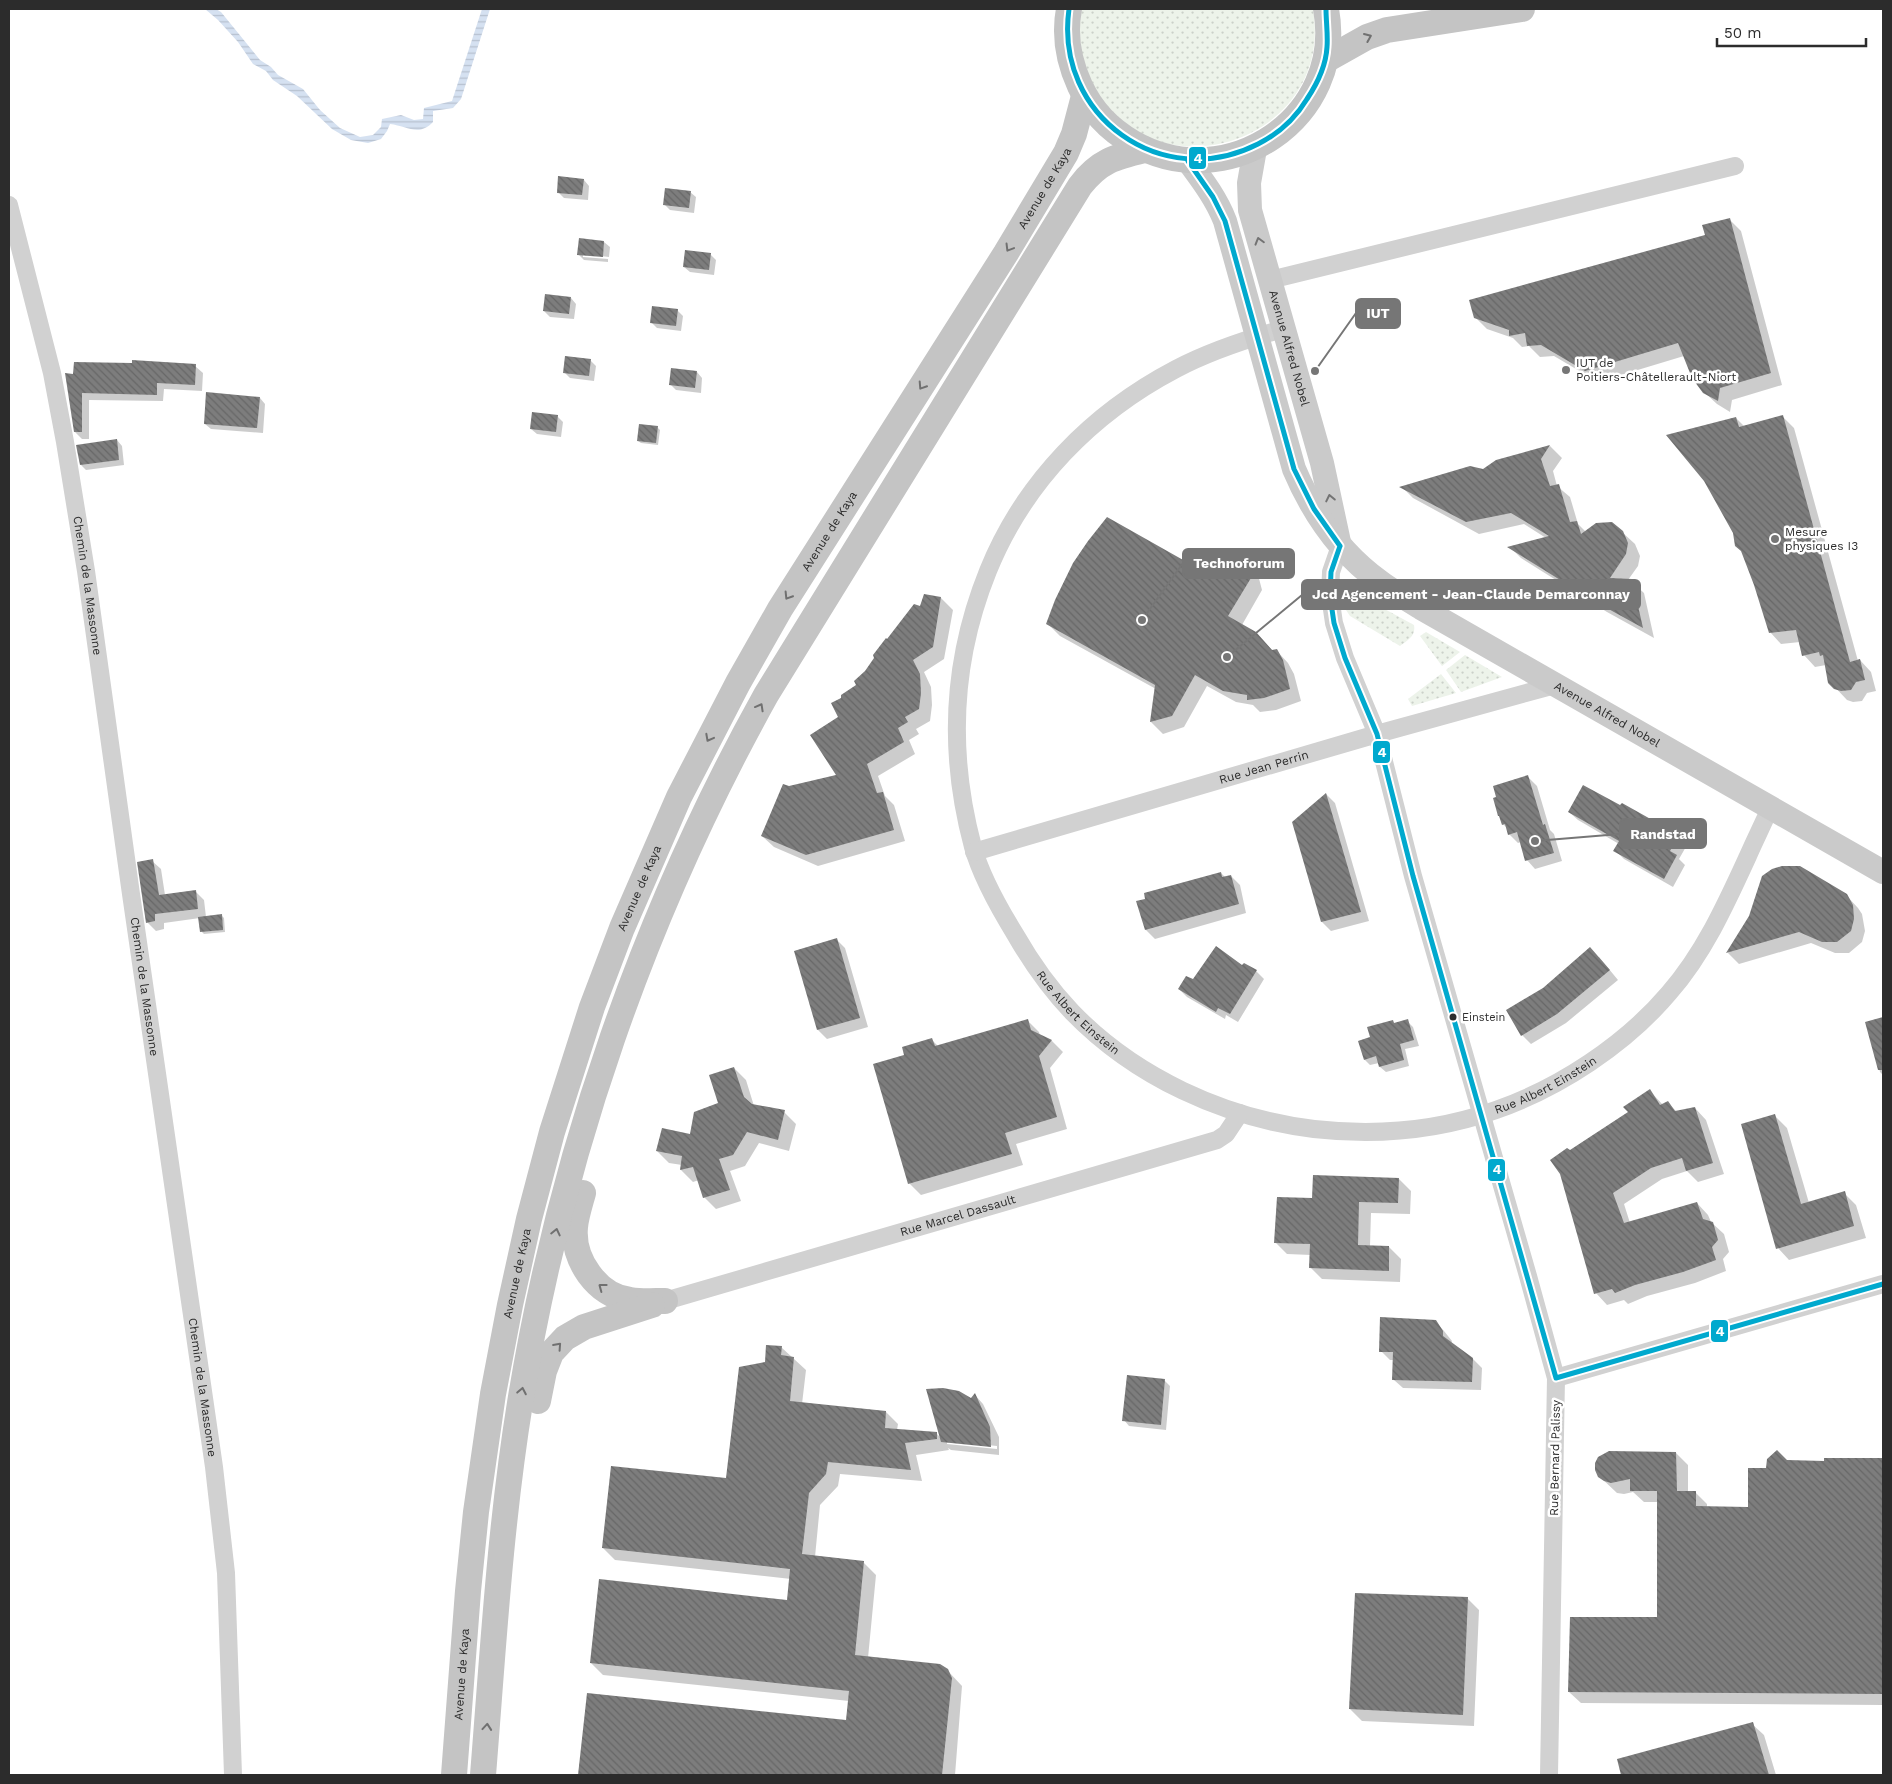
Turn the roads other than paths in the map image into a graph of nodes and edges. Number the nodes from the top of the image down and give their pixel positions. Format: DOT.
graph roads {
  1 [pos="1069,9"];
  2 [pos="1326,9"];
  3 [pos="1522,9"];
  4 [pos="1326,60"];
  5 [pos="1084,96"];
  6 [pos="1255,149"];
  7 [pos="1144,150"];
  8 [pos="1188,161"];
  9 [pos="1735,166"];
  10 [pos="9,205"];
  11 [pos="1270,280"];
  12 [pos="1283,329"];
  13 [pos="1258,336"];
  14 [pos="1340,546"];
  15 [pos="1555,685"];
  16 [pos="1376,734"];
  17 [pos="734,753"];
  18 [pos="1770,808"];
  19 [pos="974,852"];
  20 [pos="1883,872"];
  21 [pos="1240,1113"];
  22 [pos="1482,1115"];
  23 [pos="1883,1284"];
  24 [pos="665,1301"];
  25 [pos="1556,1378"];
  26 [pos="496,1613"];
  27 [pos="233,1775"];
  28 [pos="454,1775"];
  29 [pos="484,1775"];
  30 [pos="1549,1775"];
  1 -- 5 [label="main road"];
  2 -- 4 [label="main road"];
  4 -- 3 [label="main road, one-way"];
  4 -- 6 [label="main road"];
  5 -- 7 [label="main road"];
  5 -- 28 [label="main road, Avenue de Kaya, one-way"];
  6 -- 8 [label="main road"];
  11 -- 6 [label="street, Avenue Alfred Nobel, one-way"];
  7 -- 8 [label="main road"];
  17 -- 7 [label="main road, one-way"];
  8 -- 13 [label="street, Avenue Alfred Nobel"];
  9 -- 11 [label="street"];
  10 -- 27 [label="street, Chemin de la Massonne"];
  11 -- 12 [label="street, Avenue Alfred Nobel"];
  12 -- 13 [label="street, Rue Albert Einstein"];
  14 -- 12 [label="street, Avenue Alfred Nobel, one-way"];
  13 -- 14 [label="street, Avenue Alfred Nobel"];
  13 -- 19 [label="street, Rue Albert Einstein"];
  14 -- 15 [label="street, Avenue Alfred Nobel"];
  14 -- 16 [label="street, Rue Bernard Palissy"];
  15 -- 16 [label="street, Rue Jean Perrin"];
  15 -- 18 [label="street, Avenue Alfred Nobel"];
  16 -- 19 [label="street, Rue Jean Perrin"];
  16 -- 22 [label="street, Rue Bernard Palissy"];
  24 -- 17 [label="main road, one-way"];
  26 -- 17 [label="main road, one-way"];
  18 -- 20 [label="street, Avenue Alfred Nobel"];
  18 -- 22 [label="street, Rue Albert Einstein"];
  19 -- 21 [label="street, Rue Albert Einstein"];
  21 -- 22 [label="street, Rue Albert Einstein"];
  21 -- 24 [label="street, Rue Marcel Dassault"];
  22 -- 25 [label="street, Rue Bernard Palissy"];
  23 -- 25 [label="street"];
  26 -- 24 [label="main road, one-way"];
  25 -- 30 [label="street, Rue Bernard Palissy"];
  29 -- 26 [label="main road, one-way"];
}
